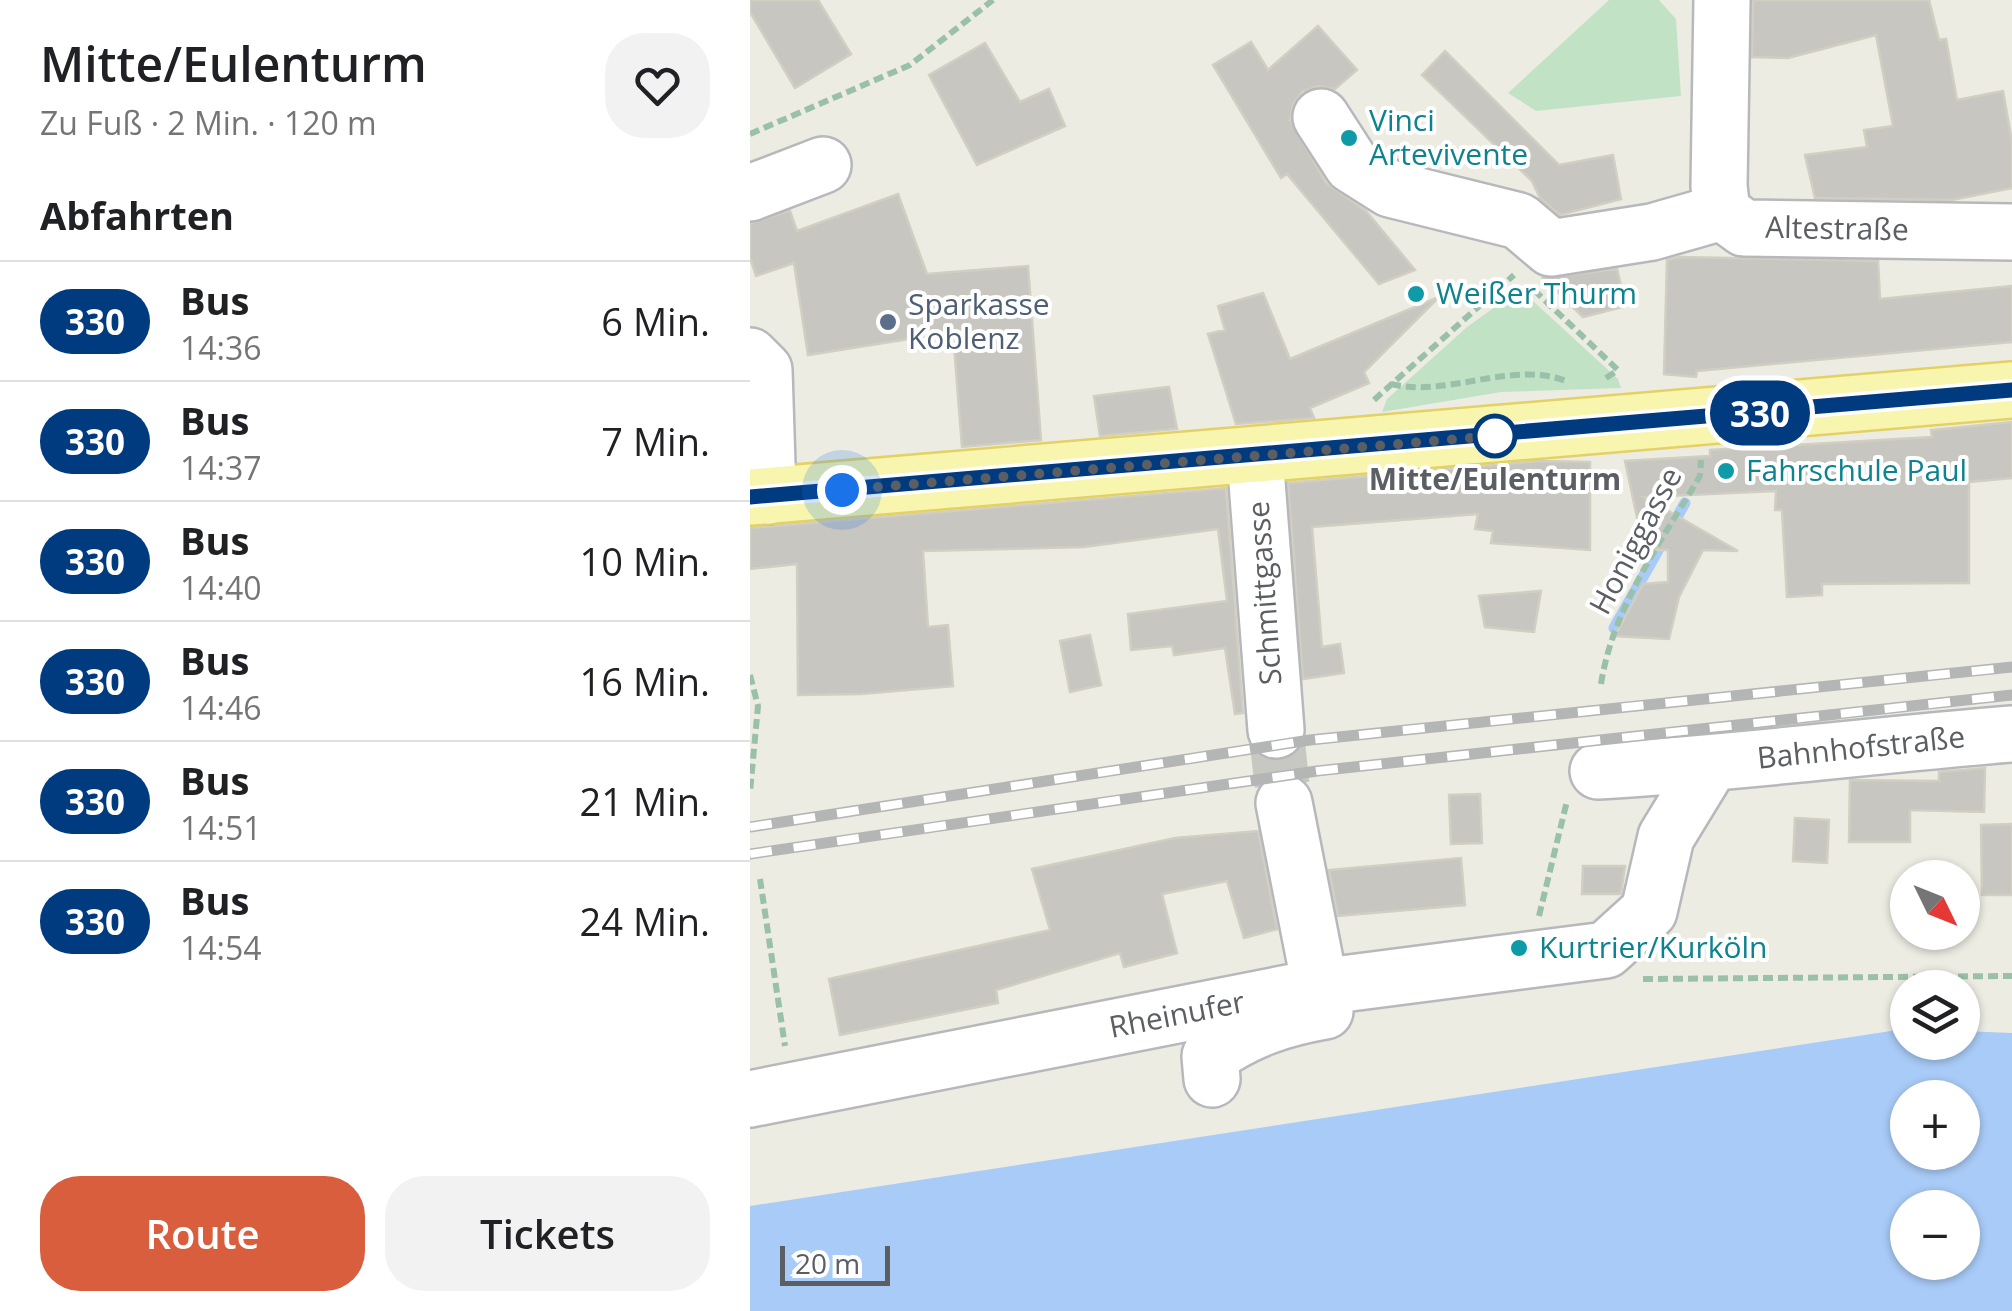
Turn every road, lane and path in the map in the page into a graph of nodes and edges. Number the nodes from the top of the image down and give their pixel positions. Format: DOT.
graph roads {
  1 [pos="993,0"];
  2 [pos="1722,0"];
  3 [pos="1320,117"];
  4 [pos="750,134"];
  5 [pos="822,165"];
  6 [pos="750,194"];
  7 [pos="1722,212"];
  8 [pos="2012,232"];
  9 [pos="1534,261"];
  10 [pos="750,356"];
  11 [pos="1618,370"];
  12 [pos="1390,384"];
  13 [pos="1592,384"];
  14 [pos="1578,385"];
  15 [pos="2012,390"];
  16 [pos="1701,419"];
  17 [pos="1634,424"];
  18 [pos="1318,452"];
  19 [pos="1254,456"];
  20 [pos="759,496"];
  21 [pos="750,675"];
  22 [pos="1600,684"];
  23 [pos="1276,730"];
  24 [pos="2012,734"];
  25 [pos="1710,765"];
  26 [pos="1598,771"];
  27 [pos="750,792"];
  28 [pos="1284,803"];
  29 [pos="760,880"];
  30 [pos="1528,960"];
  31 [pos="1620,965"];
  32 [pos="2012,976"];
  33 [pos="1318,987"];
  34 [pos="1212,1078"];
  35 [pos="771,1095"];
  1 -- 4 [label="path"];
  2 -- 7 [label="street"];
  3 -- 9 [label="street"];
  5 -- 6 [label="street"];
  7 -- 8 [label="street, Altestraße"];
  7 -- 9 [label="street, Altestraße"];
  9 -- 11 [label="path"];
  9 -- 12 [label="path"];
  10 -- 20 [label="street"];
  11 -- 13 [label="path"];
  11 -- 17 [label="path"];
  12 -- 14 [label="path"];
  12 -- 18 [label="path"];
  15 -- 16 [label="main road"];
  16 -- 17 [label="main road"];
  16 -- 22 [label="path, Honiggasse"];
  17 -- 18 [label="main road"];
  18 -- 19 [label="main road"];
  19 -- 20 [label="main road"];
  19 -- 23 [label="street, Schmittgasse"];
  21 -- 27 [label="path"];
  24 -- 25 [label="street, Bahnhofstraße"];
  25 -- 26 [label="street, Bahnhofstraße"];
  25 -- 31 [label="street"];
  26 -- 30 [label="path"];
  28 -- 33 [label="street"];
  29 -- 35 [label="path"];
  30 -- 31 [label="street, Rheinufer"];
  30 -- 33 [label="street, Rheinufer"];
  31 -- 32 [label="path"];
  33 -- 34 [label="street"];
  33 -- 35 [label="street, Rheinufer"];
}
